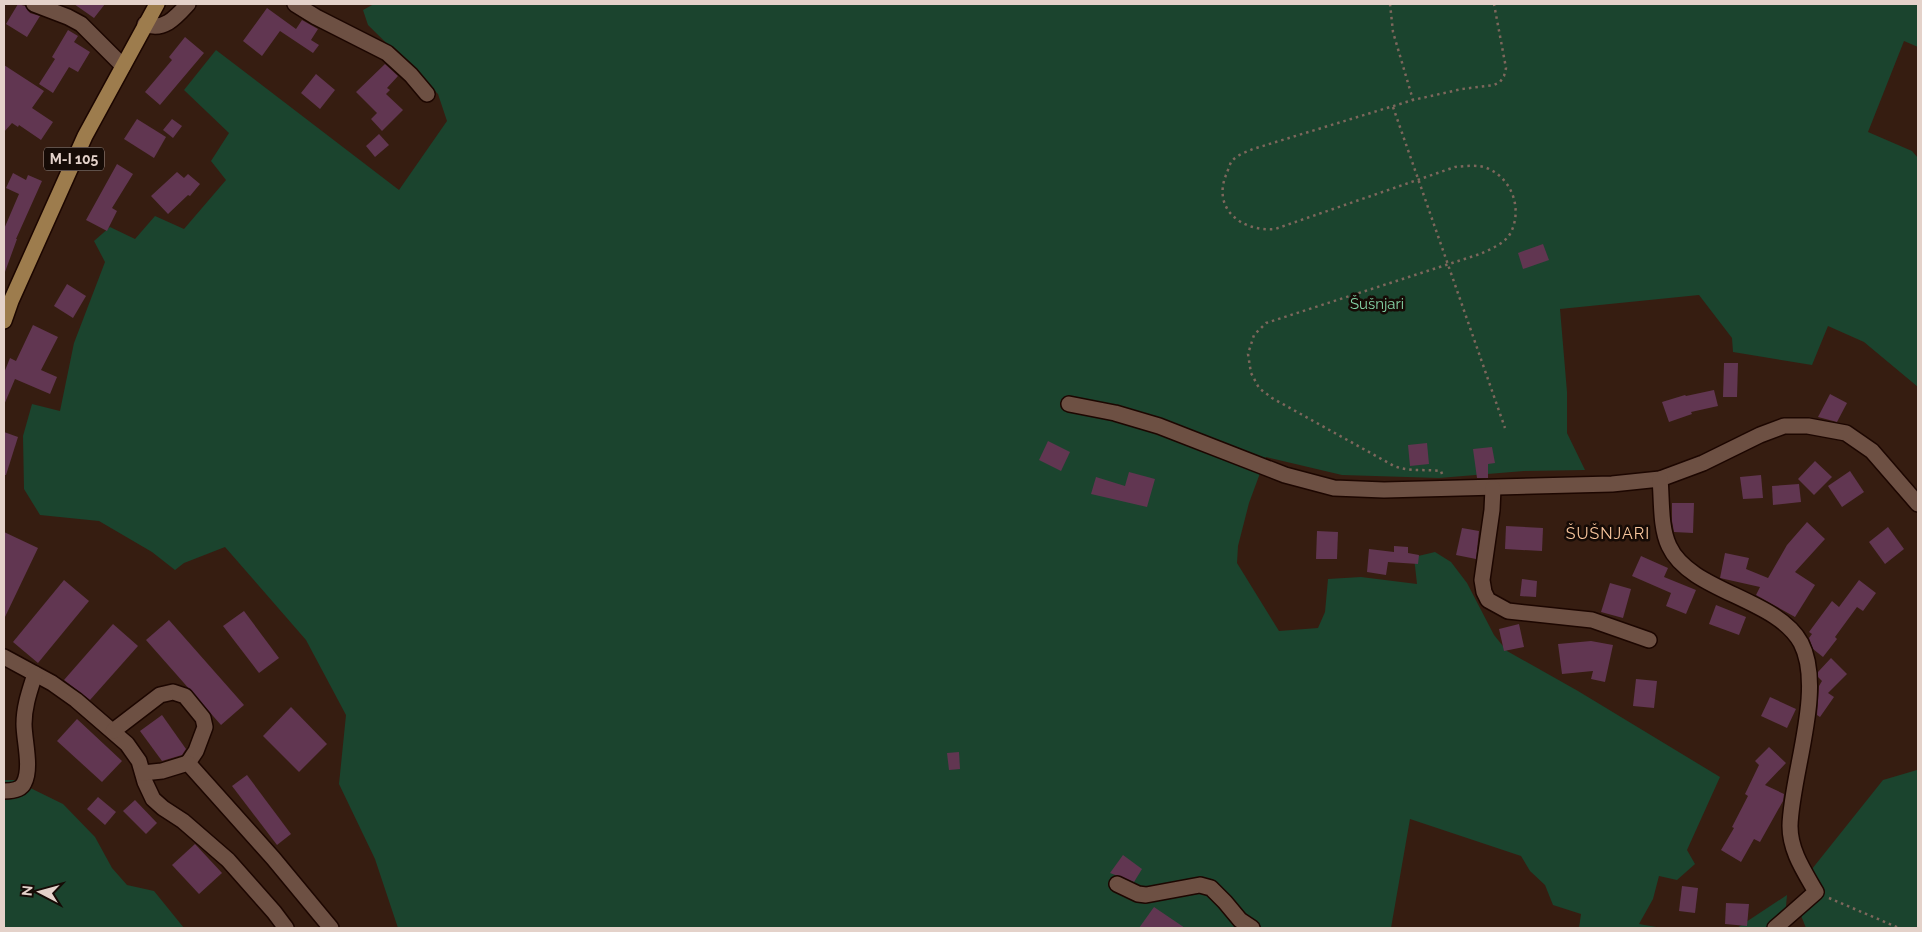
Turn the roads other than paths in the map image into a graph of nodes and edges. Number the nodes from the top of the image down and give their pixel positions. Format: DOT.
graph roads {
  1 [pos="34,4"];
  2 [pos="156,4"];
  3 [pos="188,4"];
  4 [pos="295,4"];
  5 [pos="145,24"];
  6 [pos="123,66"];
  7 [pos="427,94"];
  8 [pos="4,321"];
  9 [pos="1069,404"];
  10 [pos="1660,479"];
  11 [pos="1492,488"];
  12 [pos="1918,504"];
  13 [pos="1649,640"];
  14 [pos="4,657"];
  15 [pos="36,674"];
  16 [pos="113,731"];
  17 [pos="188,763"];
  18 [pos="143,773"];
  19 [pos="4,791"];
  20 [pos="1116,884"];
  21 [pos="286,928"];
  22 [pos="331,928"];
  23 [pos="1252,928"];
  24 [pos="1775,928"];
  1 -- 6 [label="street"];
  2 -- 5 [label="main road, M-I 105"];
  3 -- 5 [label="street"];
  4 -- 7 [label="street"];
  5 -- 6 [label="main road, M-I 105"];
  6 -- 8 [label="main road, M-I 105"];
  9 -- 11 [label="street"];
  10 -- 11 [label="street"];
  10 -- 12 [label="street"];
  10 -- 24 [label="street"];
  11 -- 13 [label="street"];
  14 -- 15 [label="street"];
  15 -- 16 [label="street"];
  15 -- 19 [label="street"];
  16 -- 17 [label="street"];
  16 -- 18 [label="street"];
  17 -- 18 [label="street"];
  17 -- 22 [label="street"];
  18 -- 21 [label="street"];
  20 -- 23 [label="street"];
}
